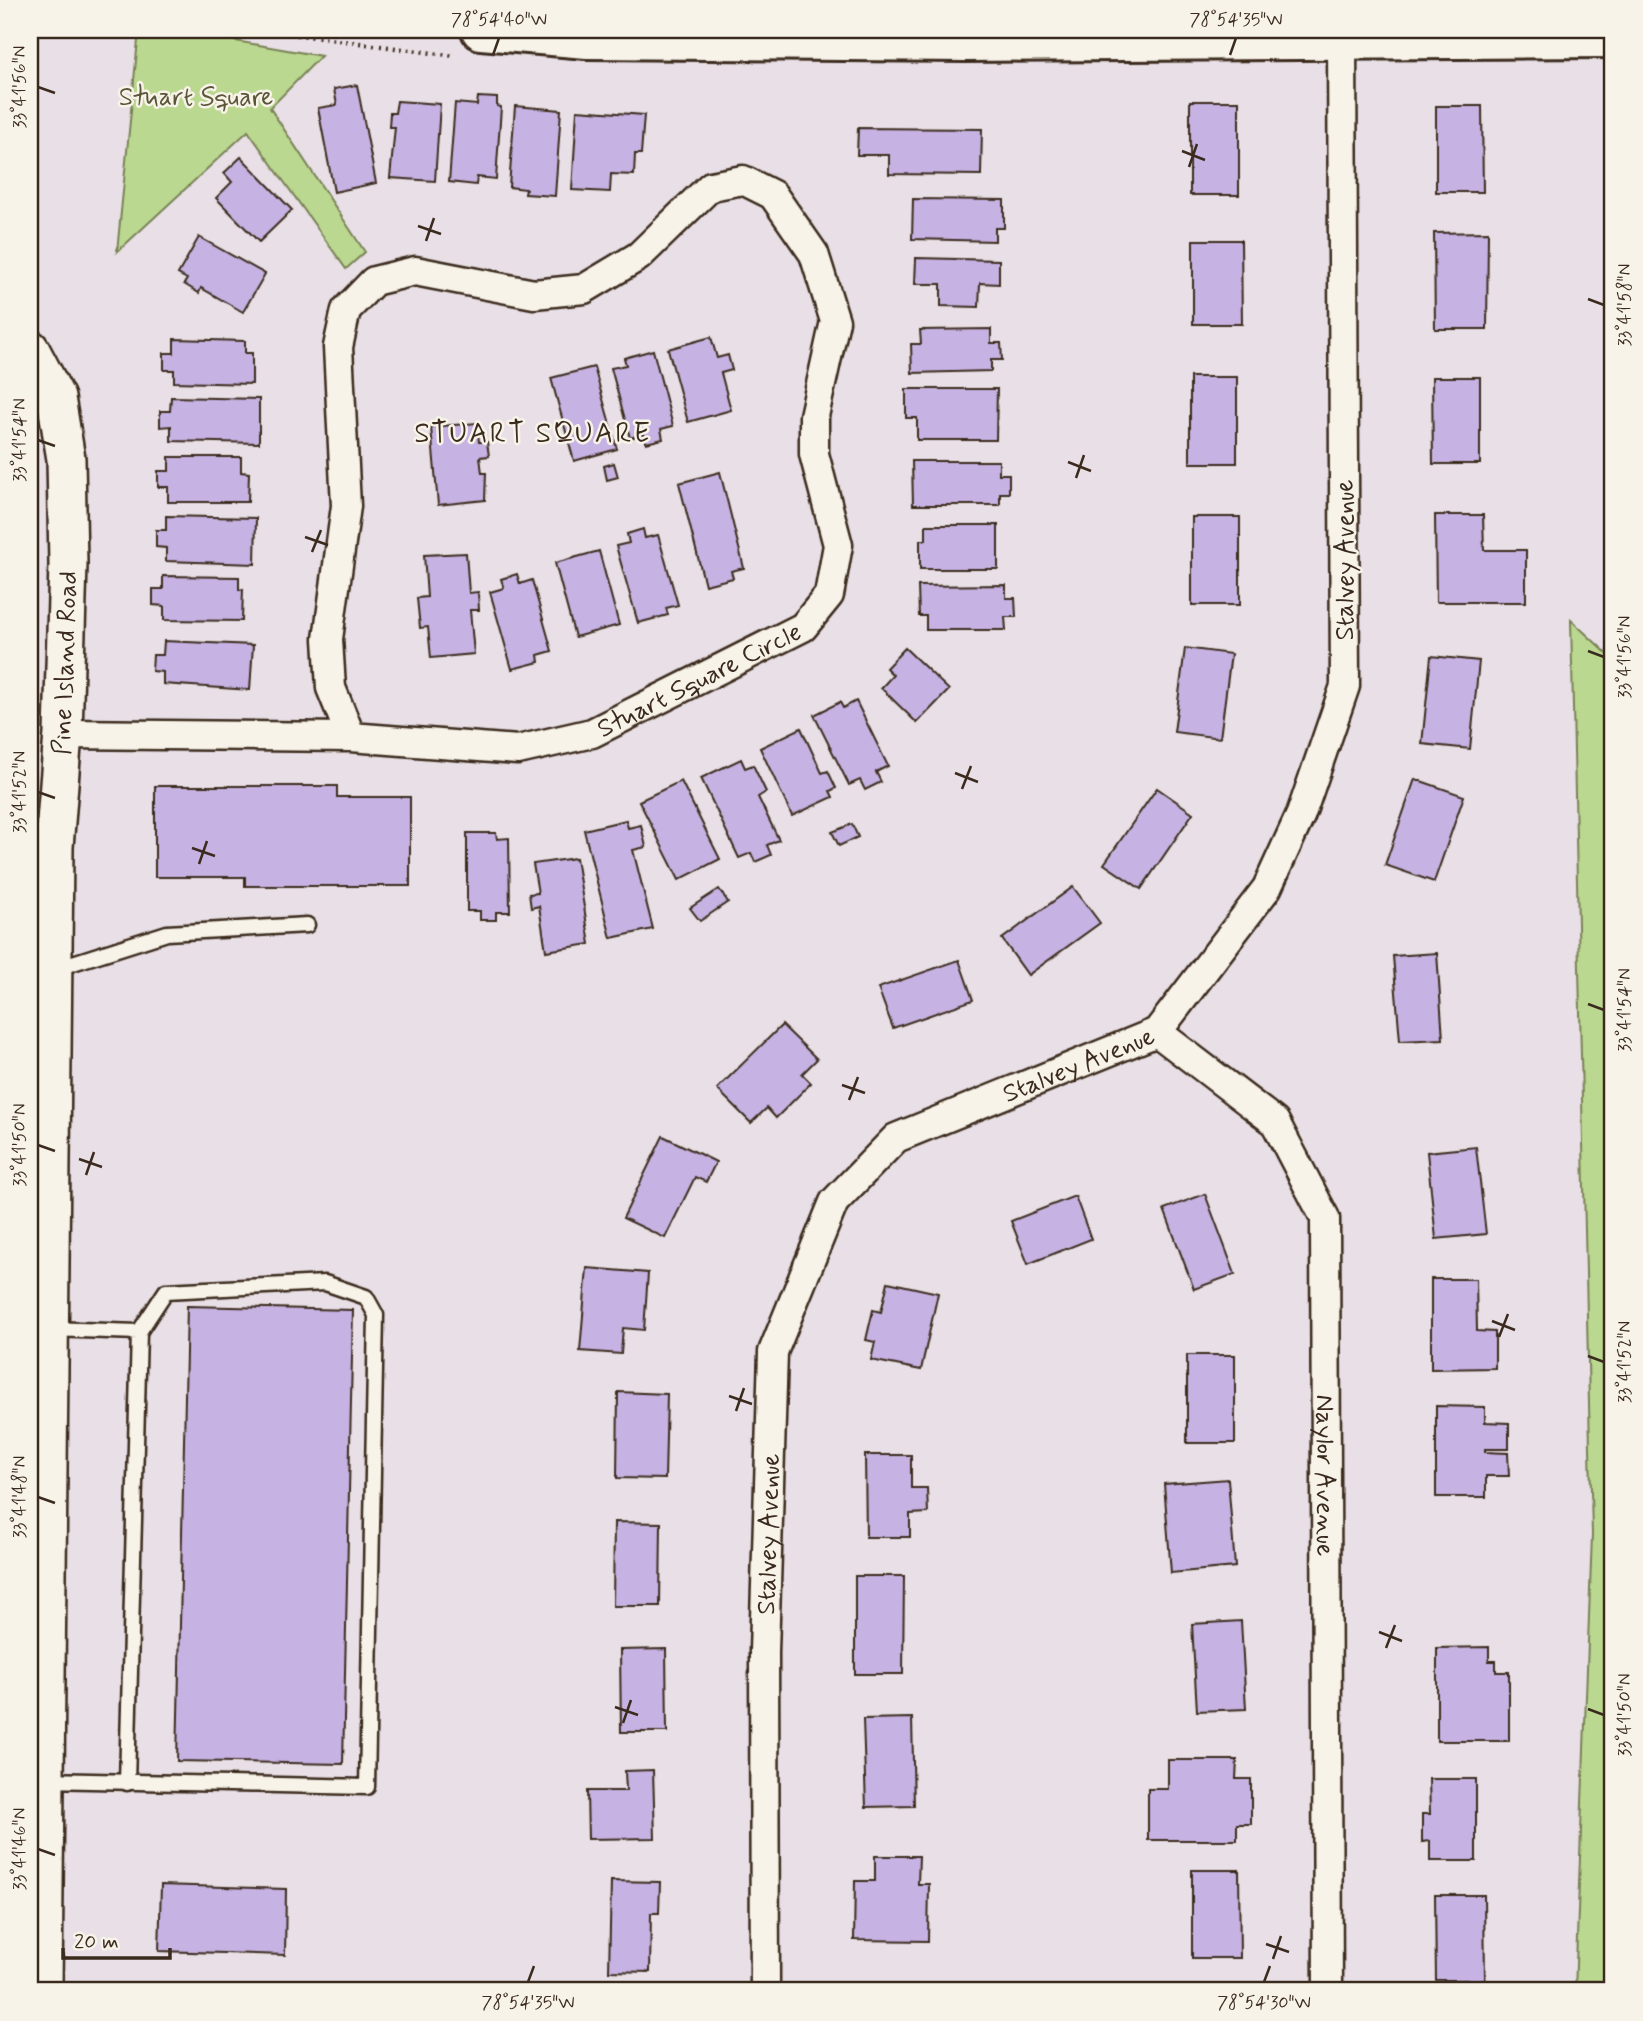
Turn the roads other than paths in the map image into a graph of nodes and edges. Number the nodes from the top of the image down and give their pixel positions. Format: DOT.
graph roads {
  1 [pos="481,30"];
  2 [pos="586,34"];
  3 [pos="1613,38"];
  4 [pos="1342,40"];
  5 [pos="30,349"];
  6 [pos="63,734"];
  7 [pos="351,737"];
  8 [pos="307,925"];
  9 [pos="41,969"];
  10 [pos="1157,1032"];
  11 [pos="50,1329"];
  12 [pos="139,1332"];
  13 [pos="45,1780"];
  14 [pos="127,1783"];
  15 [pos="43,1991"];
  16 [pos="765,1991"];
  17 [pos="1328,1991"];
  1 -- 2 [label="main road"];
  2 -- 4 [label="main road"];
  3 -- 4 [label="main road"];
  4 -- 10 [label="street, Stalvey Avenue"];
  5 -- 6 [label="street, Pine Island Road"];
  6 -- 7 [label="street, Stuart Square Circle"];
  6 -- 9 [label="street, Pine Island Road"];
  7 -- 7 [label="street, Stuart Square Circle"];
  8 -- 9 [label="lane"];
  9 -- 11 [label="street, Pine Island Road"];
  10 -- 16 [label="street, Stalvey Avenue"];
  10 -- 17 [label="street, Naylor Avenue"];
  11 -- 12 [label="lane"];
  11 -- 13 [label="street, Pine Island Road"];
  12 -- 14 [label="lane"];
  12 -- 14 [label="lane"];
  13 -- 14 [label="lane"];
  13 -- 15 [label="street, Pine Island Road"];
}
